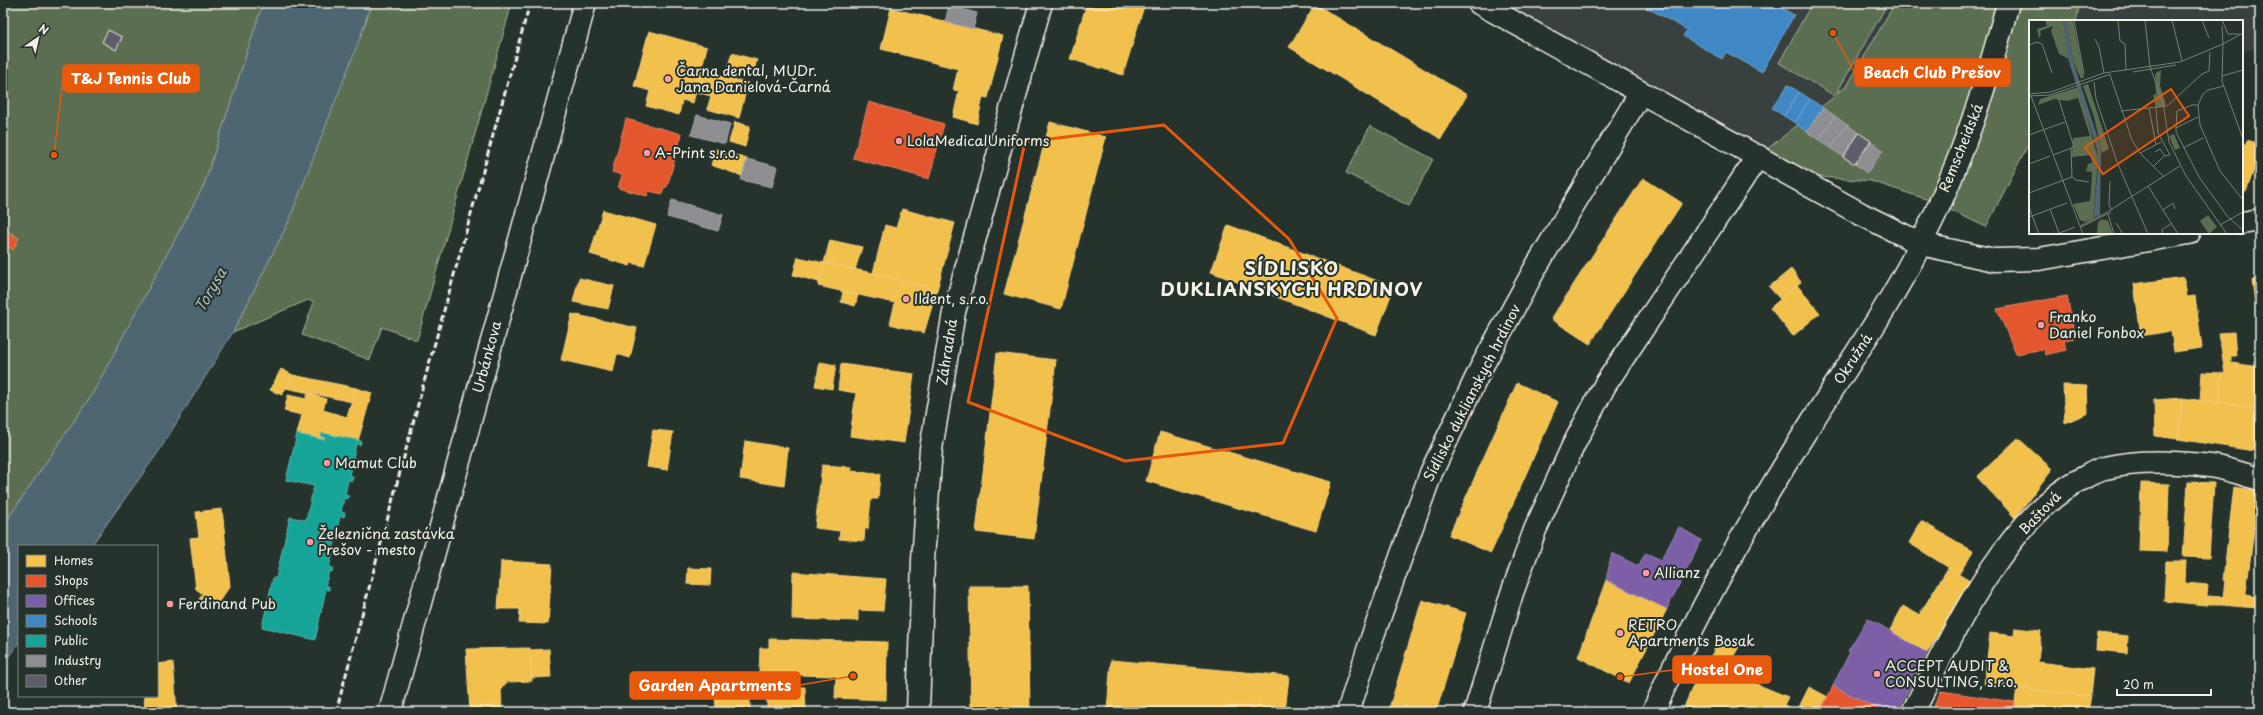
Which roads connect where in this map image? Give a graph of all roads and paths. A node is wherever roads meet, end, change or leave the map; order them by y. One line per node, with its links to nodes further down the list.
1 (585, 3): 12 (street, Urbánkova)
2 (1041, 3): 13 (street, Záhradná)
3 (1479, 3): 5 (street)
4 (2008, 3): 10 (street, Remscheidská)
5 (1640, 94): 6 (street); 14 (street, Sídlisko duklianskych hrdinov)
6 (1758, 156): 10 (street); 15 (street)
7 (2260, 220): 8 (street)
8 (2243, 224)
9 (2183, 234): 10 (street)
10 (1921, 244): 16 (street, Okružná)
11 (2260, 479): 17 (street, Baštová)
12 (390, 712)
13 (918, 712)
14 (1348, 712)
15 (1475, 712)
16 (1653, 712)
17 (1913, 712)

